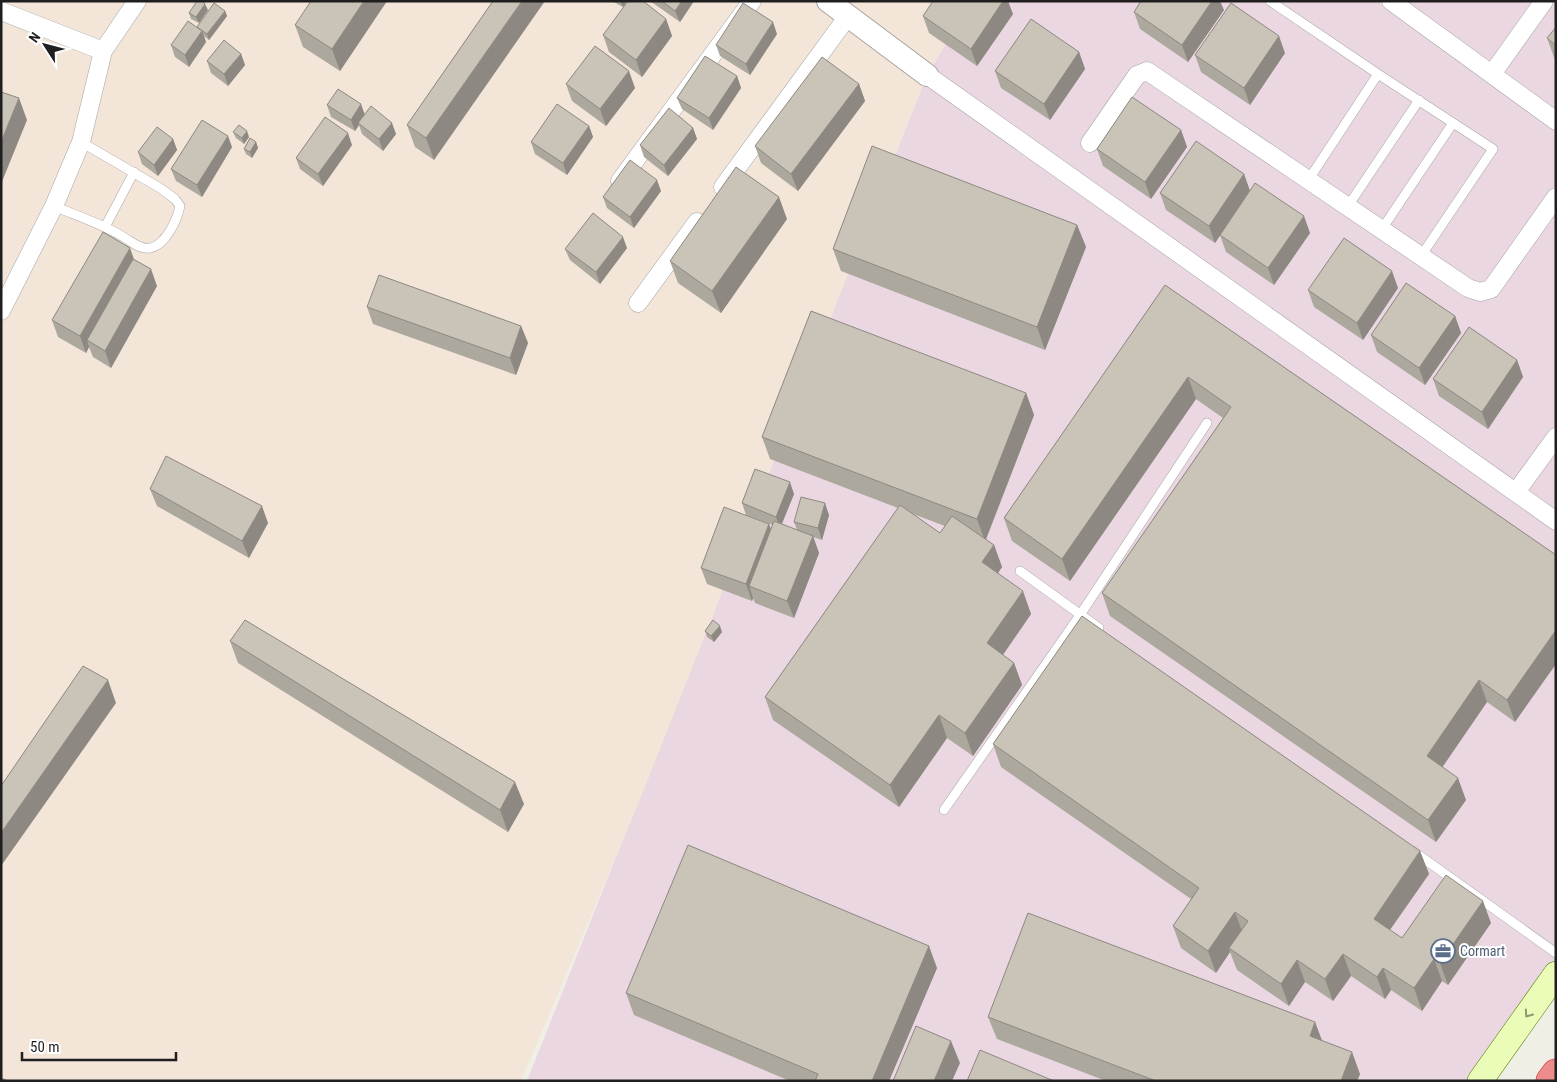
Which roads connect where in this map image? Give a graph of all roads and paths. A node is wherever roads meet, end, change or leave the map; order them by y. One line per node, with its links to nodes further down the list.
1 (137, 1): 9 (street)
2 (752, 1): 20 (street)
3 (828, 1): 8 (street)
4 (1270, 1): 10 (lane)
5 (1391, 1): 11 (street)
6 (1544, 1): 11 (street)
7 (1, 11): 9 (street)
8 (848, 16): 12 (street); 27 (street)
9 (103, 51): 16 (street)
10 (1378, 74): 13 (lane); 19 (lane)
11 (1492, 74): 14 (street)
12 (927, 75): 31 (street)
13 (1419, 100): 15 (lane); 23 (lane)
14 (1556, 121)
15 (1453, 123): 25 (lane); 26 (lane)
16 (81, 142): 18 (lane); 22 (street)
17 (1090, 143): 19 (street)
18 (134, 172): 24 (lane); 24 (lane)
19 (1309, 179): 23 (street)
20 (612, 191)
21 (1556, 197): 26 (street)
22 (54, 206): 24 (lane); 28 (street)
23 (1348, 206): 25 (street)
24 (105, 227)
25 (1382, 230): 26 (street)
26 (1421, 256)
27 (638, 303)
28 (1, 311)
29 (1207, 423): 34 (lane)
30 (1556, 437): 31 (street)
31 (1516, 492): 32 (street)
32 (1556, 521)
33 (1020, 571): 34 (lane)
34 (1080, 615): 35 (lane); 36 (lane)
35 (1105, 632)
36 (944, 810)
37 (1403, 844): 38 (lane)
38 (1556, 953)
39 (1556, 974): 41 (main road, one-way to 41)
40 (1556, 1072): 42 (highway)
41 (1480, 1081)
42 (1550, 1081)

